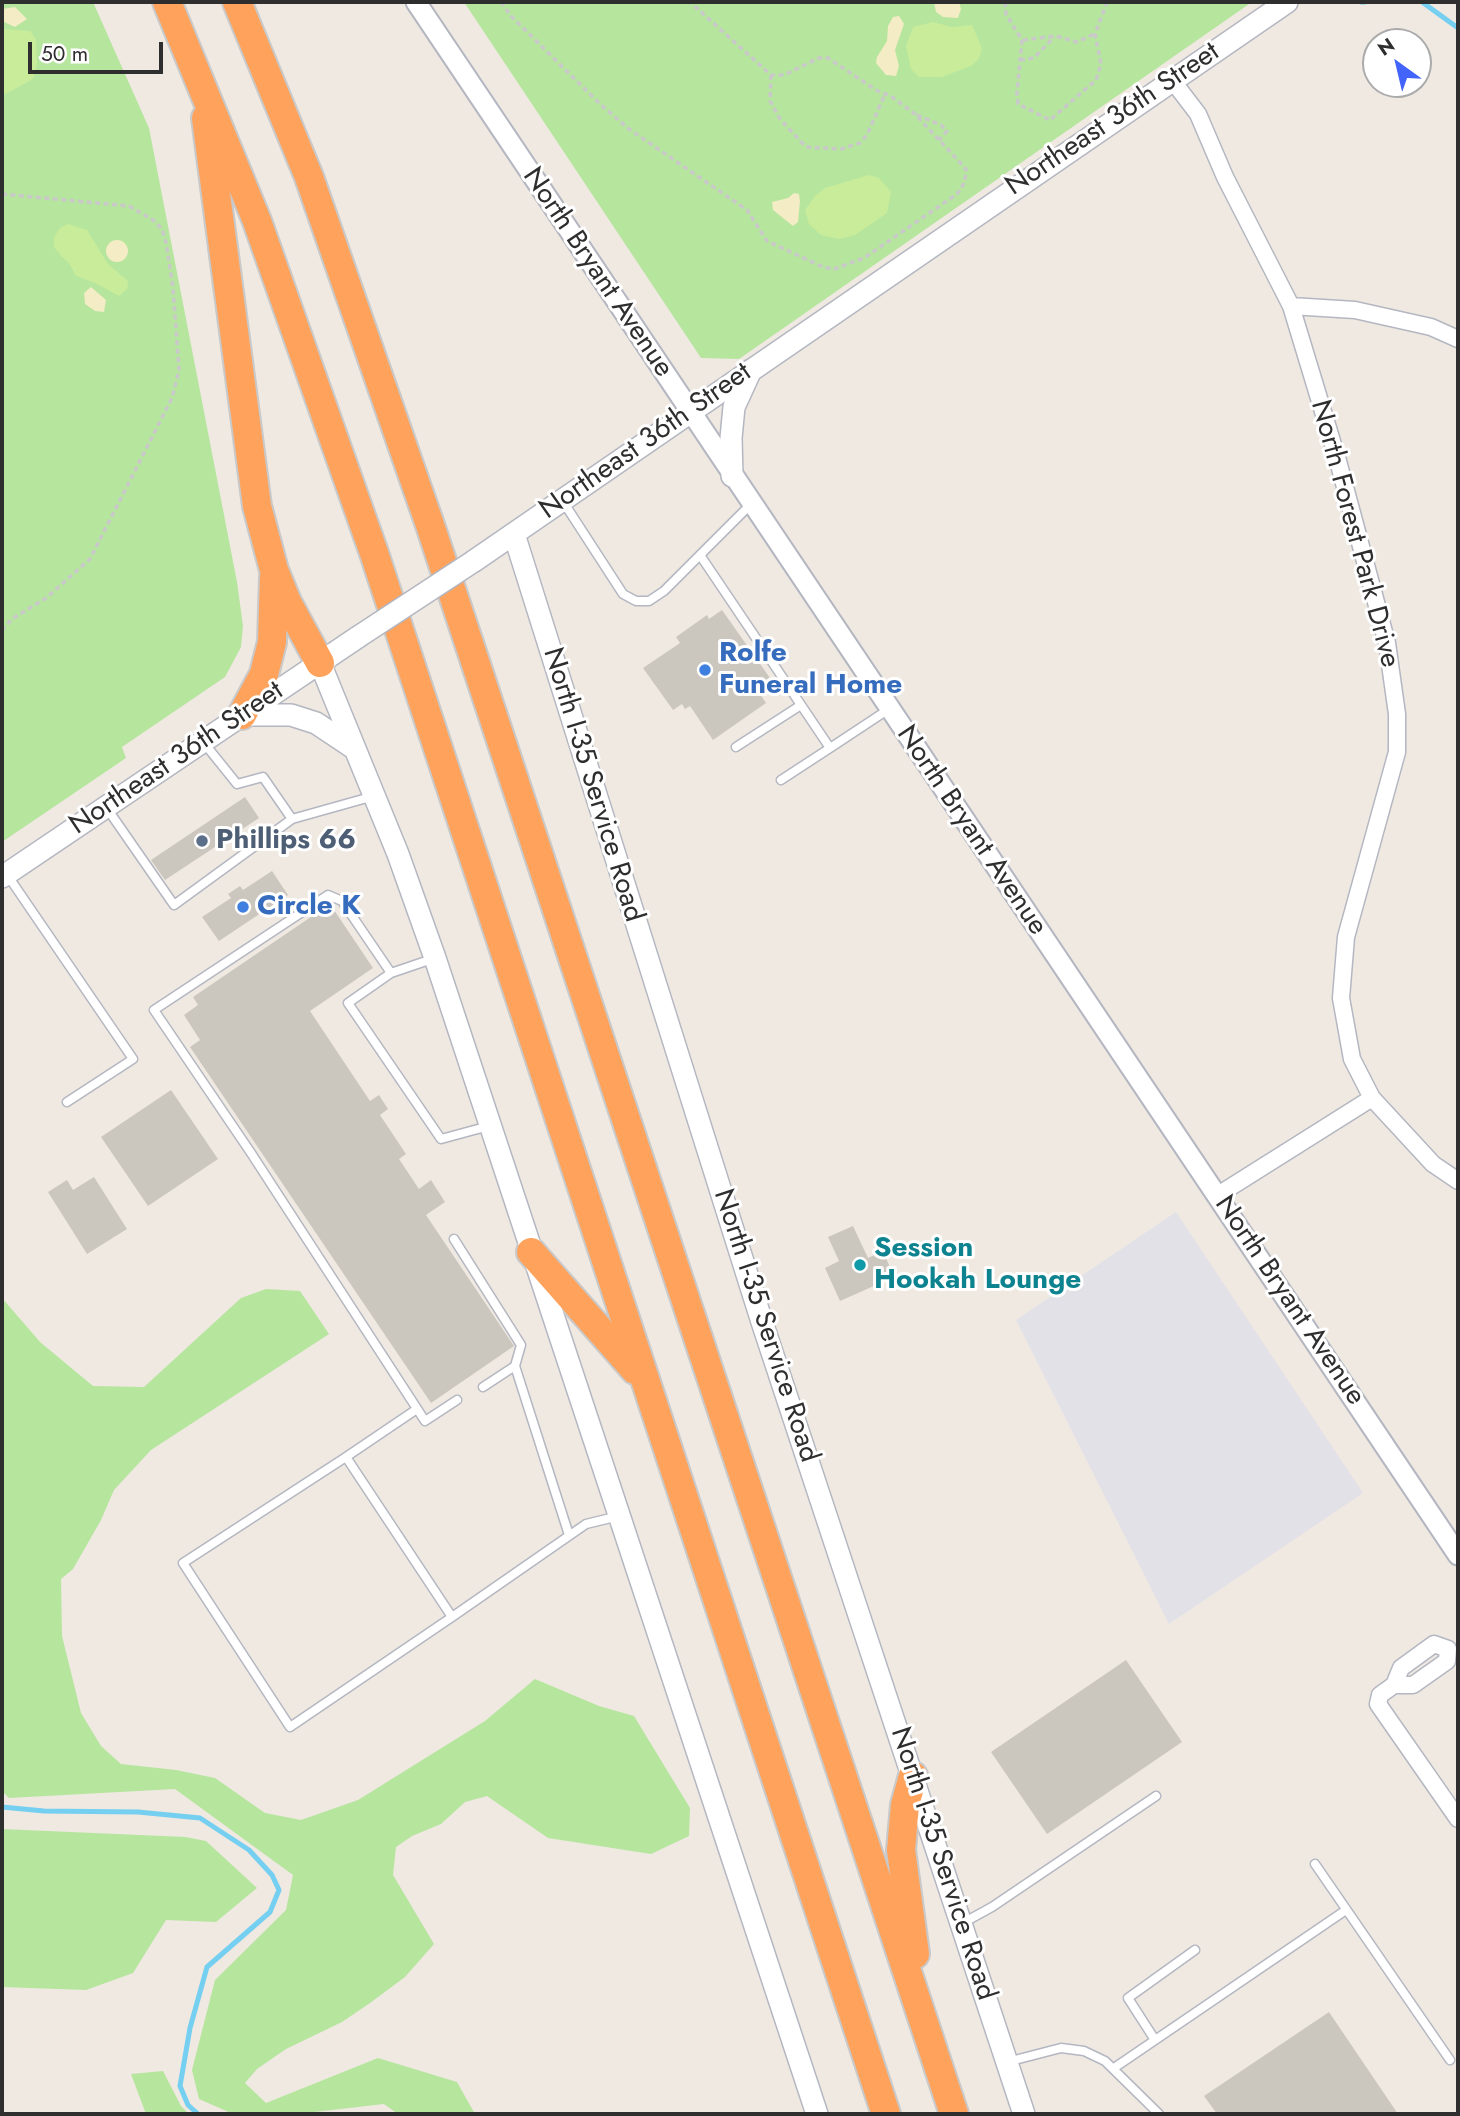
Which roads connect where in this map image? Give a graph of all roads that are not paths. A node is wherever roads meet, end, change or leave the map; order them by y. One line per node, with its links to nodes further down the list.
1 (167, 2): 5 (highway)
2 (237, 2): 57 (highway)
3 (416, 2): 10 (street, North Bryant Avenue)
4 (1287, 2): 6 (main road, Northeast 36th Street)
5 (202, 80): 16 (highway); 40 (highway)
6 (1172, 80): 7 (street, North Forest Park Drive); 9 (main road, Northeast 36th Street)
7 (1291, 306): 8 (street); 32 (street, North Forest Park Drive)
8 (1458, 339)
9 (751, 369): 10 (main road, Northeast 36th Street); 11 (main road)
10 (690, 412): 11 (street, North Bryant Avenue); 12 (main road, Northeast 36th Street)
11 (732, 476): 13 (street, North Bryant Avenue)
12 (563, 500): 14 (main road, Northeast 36th Street); 15 (lane)
13 (751, 504): 15 (lane); 19 (street, North Bryant Avenue)
14 (514, 534): 17 (main road, Northeast 36th Street, bridge); 50 (main road, North I-35 Service Road)
15 (700, 555): 18 (lane)
16 (274, 570): 17 (highway); 20 (highway)
17 (320, 663): 20 (main road, Northeast 36th Street); 24 (main road)
18 (801, 705): 22 (lane); 23 (lane)
19 (889, 709): 23 (lane); 36 (street, North Bryant Avenue)
20 (242, 715): 21 (main road, Northeast 36th Street); 24 (main road)
21 (203, 741): 27 (main road, Northeast 36th Street); 28 (lane)
22 (737, 747)
23 (830, 748): 25 (lane)
24 (355, 749): 26 (main road)
25 (781, 780)
26 (374, 796): 28 (lane); 30 (main road)
27 (106, 807): 28 (lane); 29 (main road, Northeast 36th Street)
28 (292, 819)
29 (4, 875): 33 (lane)
30 (435, 958): 31 (lane); 34 (main road)
31 (391, 973): 34 (lane); 43 (lane)
32 (1372, 1098): 35 (street, North Forest Park Drive); 36 (street)
33 (67, 1102)
34 (490, 1125): 38 (main road)
35 (1458, 1181)
36 (1218, 1195): 47 (street, North Bryant Avenue)
37 (454, 1238): 39 (lane)
38 (531, 1252): 40 (highway); 45 (main road)
39 (515, 1366): 41 (lane); 46 (lane)
40 (643, 1380): 63 (highway)
41 (483, 1387)
42 (457, 1400): 43 (lane)
43 (417, 1409): 44 (lane)
44 (346, 1457): 48 (lane); 48 (lane)
45 (619, 1516): 46 (lane); 62 (main road)
46 (569, 1535): 48 (lane)
47 (1458, 1555)
48 (452, 1617)
49 (1453, 1645): 52 (street)
50 (913, 1776): 55 (main road, North I-35 Service Road); 57 (highway)
51 (1156, 1796): 55 (lane)
52 (1458, 1819)
53 (1315, 1864): 54 (lane)
54 (1346, 1910): 58 (lane); 59 (lane)
55 (961, 1924): 60 (main road, North I-35 Service Road)
56 (1195, 1950): 58 (lane)
57 (924, 2023): 64 (highway)
58 (1154, 2040): 61 (lane)
59 (1450, 2060)
60 (1007, 2062): 61 (lane); 65 (main road, North I-35 Service Road)
61 (1114, 2068): 66 (lane)
62 (817, 2114)
63 (886, 2114)
64 (954, 2114)
65 (1024, 2114)
66 (1159, 2114)

